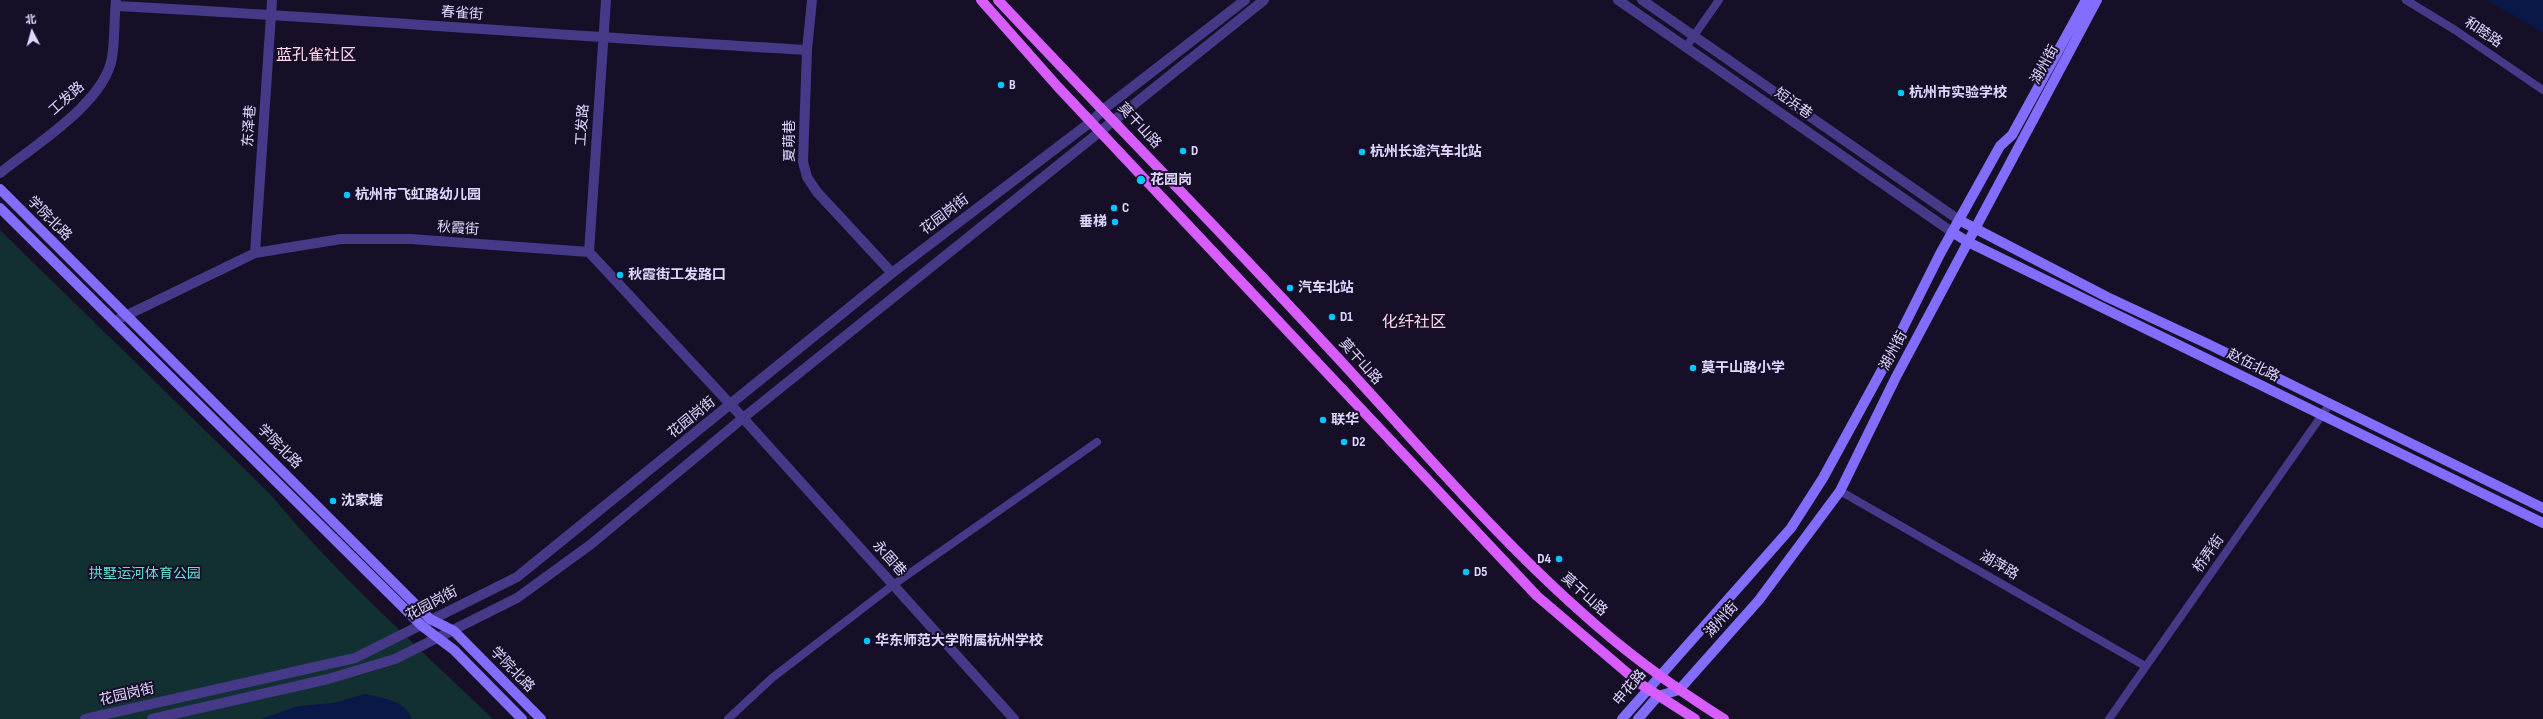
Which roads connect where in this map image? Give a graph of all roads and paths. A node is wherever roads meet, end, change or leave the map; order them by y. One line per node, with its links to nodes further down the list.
1 (272, 0): 15 (street, 东泽巷)
2 (606, 0): 17 (street, 工发路)
3 (812, 0): 19 (street, 夏萌巷)
4 (981, 0): 24 (main road)
5 (998, 0): 22 (main road, 莫干山路)
6 (1245, 0): 22 (street, 花园岗街)
7 (1264, 0): 23 (street, 花园岗街)
8 (1618, 0): 18 (street, 短浜巷)
9 (1642, 0): 16 (street, 短浜巷)
10 (1719, 0): 16 (street)
11 (2086, 0): 21 (main road, 湖州街)
12 (2097, 0): 21 (main road, 湖州街)
13 (2406, 0): 20 (street, 和睦路)
14 (116, 3): 15 (street, 春雀街); 26 (street, 工发路)
15 (271, 14): 17 (street, 春雀街); 34 (street, 东泽巷)
16 (1694, 35): 18 (street); 29 (street, 短浜巷)
17 (602, 38): 19 (street, 春雀街); 33 (street, 工发路)
18 (1686, 47): 31 (street, 短浜巷)
19 (807, 50): 35 (street, 夏萌巷)
20 (2543, 90)
21 (2031, 108): 29 (main road, 湖州街); 30 (main road, 湖州街)
22 (1104, 109): 23 (main road, 莫干山路); 24 (street, 花园岗街)
23 (1114, 120): 25 (street, 花园岗街); 52 (main road, 莫干山路)
24 (1092, 121): 25 (main road); 35 (street, 花园岗街)
25 (1101, 131): 41 (street, 花园岗街); 53 (main road)
26 (0, 173)
27 (0, 190): 36 (main road, 学院北路)
28 (0, 208): 37 (main road, 学院北路)
29 (1959, 220): 30 (main road, 赵伍北路); 31 (main road, 湖州街)
30 (1974, 229): 32 (main road, 湖州街); 38 (main road, 赵伍北路)
31 (1952, 232): 32 (main road, 赵伍北路); 52 (main road, 湖州街)
32 (1968, 242): 40 (main road, 赵伍北路); 43 (main road, 湖州街)
33 (589, 252): 34 (street, 秋霞街); 39 (street)
34 (255, 253): 36 (street, 秋霞街)
35 (892, 273): 39 (street, 花园岗街)
36 (127, 315): 37 (street, 秋霞街); 47 (main road, 学院北路)
37 (115, 320): 48 (main road, 学院北路)
38 (2329, 404): 40 (street, 桥弄街); 44 (main road, 赵伍北路)
39 (730, 405): 41 (street); 47 (street, 花园岗街)
40 (2323, 416): 45 (main road, 赵伍北路); 51 (street, 桥弄街)
41 (743, 418): 46 (street, 永固巷); 49 (street, 花园岗街)
42 (1096, 442): 46 (street)
43 (1840, 490): 51 (street, 湖萍路); 54 (main road, 湖州街)
44 (2543, 508)
45 (2543, 523)
46 (893, 585): 60 (street); 61 (street, 永固巷)
47 (430, 619): 48 (street, 花园岗街); 49 (main road, 学院北路)
48 (422, 626): 50 (main road, 学院北路); 56 (street, 花园岗街)
49 (454, 631): 50 (street, 花园岗街); 59 (main road, 学院北路)
50 (437, 639): 57 (street, 花园岗街); 58 (main road, 学院北路)
51 (2145, 666): 66 (street, 桥弄街)
52 (1659, 675): 53 (main road, 申花路); 54 (main road, 莫干山路)
53 (1646, 689): 55 (main road); 62 (main road, 申花路)
54 (1679, 690): 55 (main road, 申花路); 65 (main road, 莫干山路)
55 (1658, 696): 63 (main road, 申花路); 64 (main road)
56 (85, 719)
57 (152, 719)
58 (522, 719)
59 (541, 719)
60 (728, 719)
61 (1014, 719)
62 (1622, 719)
63 (1638, 719)
64 (1695, 719)
65 (1724, 719)
66 (2108, 719)

